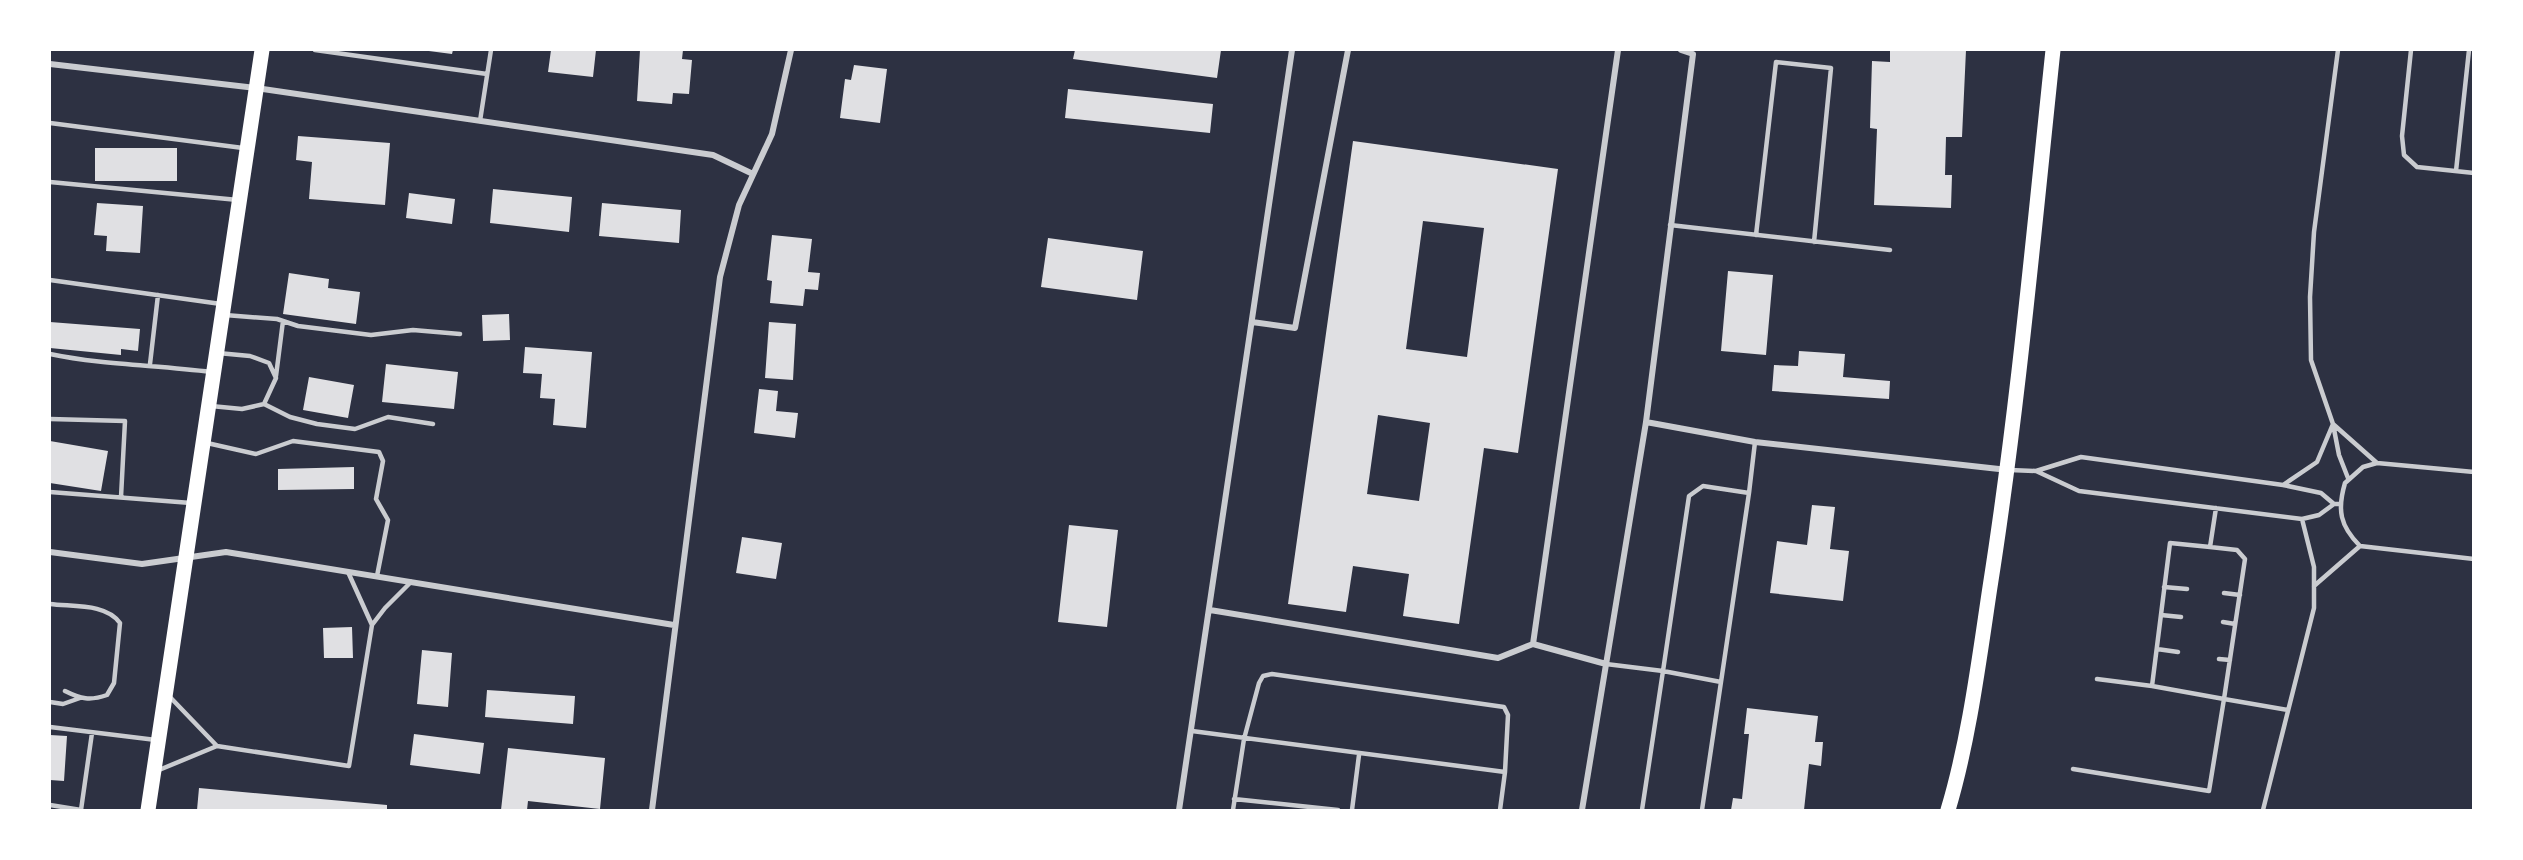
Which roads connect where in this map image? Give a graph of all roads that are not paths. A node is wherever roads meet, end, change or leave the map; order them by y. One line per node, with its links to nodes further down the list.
1 (262, 50): 15 (main road)
2 (315, 50): 14 (lane)
3 (491, 50): 14 (lane)
4 (791, 50): 21 (street)
5 (1292, 50): 32 (street)
6 (1348, 50): 32 (street)
7 (1618, 50): 82 (street)
8 (1682, 50): 24 (street)
9 (2053, 50): 48 (main road)
10 (2338, 50): 44 (lane)
11 (2411, 50): 19 (lane)
12 (2469, 50): 19 (lane)
13 (50, 64): 15 (street)
14 (487, 74): 16 (lane)
15 (256, 88): 16 (street); 18 (main road)
16 (480, 121): 21 (street)
17 (50, 123): 18 (lane)
18 (246, 148): 23 (main road)
19 (2456, 171): 20 (lane)
20 (2474, 173)
21 (753, 174): 81 (street)
22 (50, 182): 23 (lane)
23 (240, 200): 30 (main road)
24 (1670, 225): 25 (lane); 42 (street)
25 (1756, 235): 26 (lane); 26 (lane)
26 (1814, 242): 27 (lane)
27 (1890, 250)
28 (50, 279): 29 (lane)
29 (158, 295): 30 (lane); 36 (lane)
30 (223, 309): 31 (lane); 34 (main road)
31 (283, 321): 33 (lane); 38 (lane)
32 (1252, 322): 75 (street)
33 (460, 334)
34 (217, 353): 37 (main road); 38 (lane)
35 (50, 354): 36 (lane)
36 (150, 364): 37 (lane)
37 (214, 373): 40 (main road)
38 (276, 378): 39 (lane)
39 (264, 404): 40 (lane); 43 (lane)
40 (209, 406): 45 (main road)
41 (50, 419): 55 (lane)
42 (1646, 422): 46 (street); 87 (street)
43 (432, 424)
44 (2333, 424): 47 (lane); 51 (lane); 52 (lane)
45 (203, 442): 56 (main road); 67 (lane)
46 (1755, 442): 48 (street); 54 (lane)
47 (2377, 463): 50 (lane); 51 (lane)
48 (2008, 470): 49 (lane); 121 (main road)
49 (2036, 471): 52 (lane); 59 (lane)
50 (2474, 472)
51 (2348, 478): 58 (lane)
52 (2283, 485): 57 (lane)
53 (50, 492): 55 (lane)
54 (1749, 493): 88 (lane); 90 (lane)
55 (121, 497): 56 (lane)
56 (194, 503): 64 (main road)
57 (2334, 504): 58 (lane); 60 (lane)
58 (2341, 504): 61 (lane)
59 (2217, 508): 60 (lane); 62 (lane)
60 (2301, 519): 69 (lane)
61 (2360, 546): 65 (lane); 69 (lane)
62 (2210, 547): 70 (lane); 73 (lane)
63 (50, 552): 64 (street)
64 (186, 556): 66 (street); 93 (main road)
65 (2474, 559)
66 (348, 572): 67 (street); 80 (lane)
67 (377, 576): 68 (street)
68 (411, 582): 80 (lane); 81 (street)
69 (2314, 586): 97 (lane)
70 (2164, 587): 71 (lane); 76 (lane)
71 (2187, 589)
72 (2224, 593): 73 (lane)
73 (2240, 595): 79 (lane)
74 (50, 604): 94 (lane)
75 (1209, 610): 82 (street); 99 (street)
76 (2161, 615): 77 (lane); 83 (lane)
77 (2181, 617)
78 (2223, 622): 79 (lane)
79 (2235, 624): 86 (lane)
80 (372, 625): 103 (lane)
81 (674, 625): 112 (street)
82 (1533, 644): 87 (street)
83 (2157, 648): 84 (lane); 91 (lane)
84 (2178, 652)
85 (2219, 659): 86 (lane)
86 (2230, 660): 95 (lane)
87 (1606, 664): 88 (lane); 118 (street)
88 (1663, 671): 90 (lane); 119 (lane)
89 (2097, 679): 91 (lane)
90 (1721, 682): 120 (lane)
91 (2152, 686): 95 (lane)
92 (65, 691): 94 (lane)
93 (165, 692): 102 (main road); 103 (lane)
94 (80, 698): 96 (lane)
95 (2224, 699): 97 (lane); 105 (lane)
96 (50, 702)
97 (2288, 710): 122 (lane)
98 (50, 727): 100 (lane)
99 (1192, 731): 101 (lane); 113 (street)
100 (92, 732): 102 (lane); 110 (lane)
101 (1244, 739): 104 (lane); 107 (lane); 108 (lane)
102 (158, 741): 106 (main road)
103 (217, 746): 106 (lane)
104 (1359, 754): 107 (lane); 116 (lane)
105 (2073, 769)
106 (153, 772): 111 (main road)
107 (1505, 772): 117 (lane)
108 (1234, 799): 114 (lane); 115 (lane)
109 (50, 806): 110 (lane)
110 (81, 810)
111 (148, 810)
112 (652, 810)
113 (1179, 810)
114 (1233, 810)
115 (1338, 810)
116 (1352, 810)
117 (1500, 810)
118 (1582, 810)
119 (1642, 810)
120 (1702, 810)
121 (1948, 810)
122 (2263, 810)

